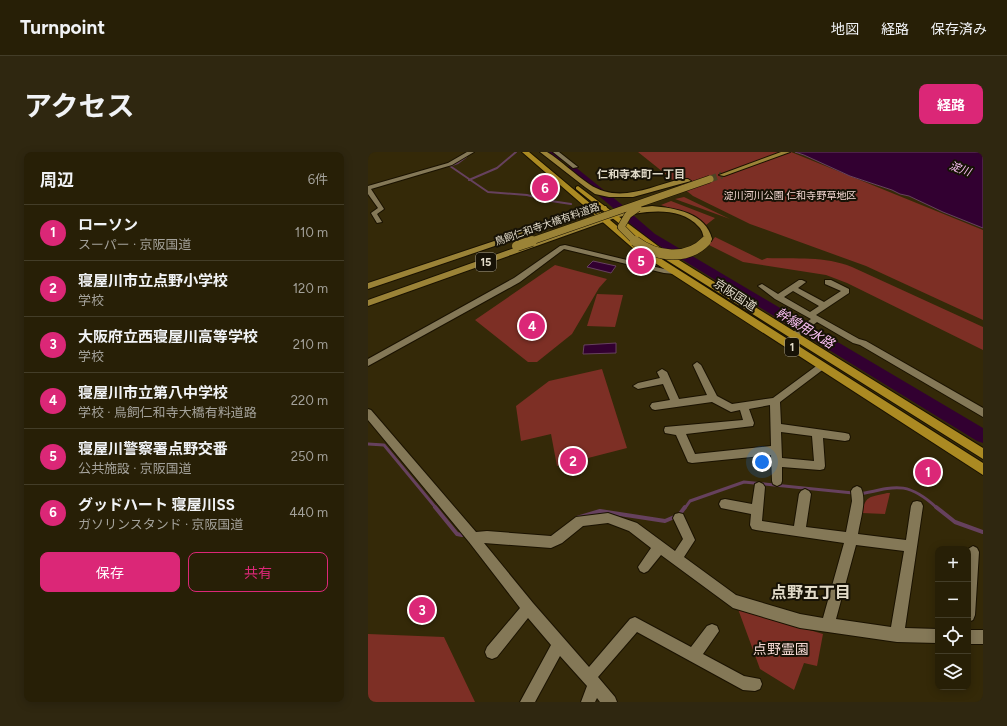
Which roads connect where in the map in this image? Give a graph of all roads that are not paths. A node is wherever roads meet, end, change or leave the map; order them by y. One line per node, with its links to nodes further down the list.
1 (471, 152): 13 (street)
2 (525, 152): 15 (highway, 京阪国道 / 1)
3 (538, 152): 14 (highway, 京阪国道 / 1)
4 (543, 152): 9 (main road)
5 (556, 152): 8 (street)
6 (773, 152): 7 (main road)
7 (787, 152)
8 (568, 162): 9 (street); 10 (street)
9 (560, 164): 12 (main road)
10 (574, 167)
11 (707, 177): 12 (main road, 鳥飼仁和寺大橋有料道路 / 15, bridge)
12 (691, 183): 16 (main road, 15, bridge); 18 (main road, 鳥飼仁和寺大橋有料道路 / 15, bridge)
13 (368, 189): 17 (street)
14 (603, 208): 15 (main road, 15); 16 (highway, 京阪国道 / 1)
15 (593, 211): 16 (highway, 京阪国道 / 1); 22 (main road, 15)
16 (609, 218): 19 (highway, 京阪国道 / 1); 28 (main road, 15); 31 (highway, 京阪国道 / 1)
17 (379, 222)
18 (515, 244): 25 (main road, 鳥飼仁和寺大橋有料道路 / 15); 26 (main road, 鳥飼仁和寺大橋有料道路 / 15)
19 (675, 272): 32 (street); 34 (highway, 京阪国道 / 1)
20 (802, 282): 24 (street)
21 (828, 282): 29 (street)
22 (368, 286)
23 (762, 286): 27 (street)
24 (793, 288): 27 (street); 29 (street)
25 (368, 290)
26 (368, 297)
27 (778, 297): 30 (street)
28 (368, 303)
29 (825, 306): 30 (street)
30 (814, 317): 31 (street); 42 (street)
31 (796, 333): 47 (highway, 京阪国道 / 1)
32 (368, 363)
33 (697, 365): 36 (street)
34 (822, 366): 37 (street); 49 (highway, 京阪国道 / 1)
35 (638, 386): 38 (street)
36 (713, 398): 38 (street); 40 (street)
37 (775, 401): 40 (street); 43 (street)
38 (676, 404): 39 (street)
39 (655, 406)
40 (743, 406): 46 (street)
41 (368, 414): 59 (street)
42 (983, 414)
43 (776, 427): 44 (street); 46 (street)
44 (817, 433): 45 (street); 48 (street)
45 (845, 436)
46 (776, 450): 48 (street)
47 (983, 454)
48 (777, 462): 50 (street)
49 (983, 470)
50 (777, 481)
51 (759, 487): 56 (street)
52 (857, 491): 60 (street)
53 (805, 494): 58 (street)
54 (725, 504): 56 (street)
55 (917, 506): 62 (street)
56 (757, 510): 58 (street)
57 (679, 518): 64 (street)
58 (800, 532): 60 (street)
59 (473, 538): 61 (street); 67 (street)
60 (851, 539): 62 (street); 68 (street)
61 (660, 546): 64 (street); 65 (street)
62 (911, 546): 70 (street)
63 (973, 552): 66 (street)
64 (676, 559): 68 (street)
65 (644, 567)
66 (971, 582)
67 (528, 608): 74 (street); 75 (street)
68 (828, 625): 70 (street)
69 (712, 631): 76 (street)
70 (897, 635): 71 (street)
71 (935, 636)
72 (971, 637): 73 (street)
73 (983, 637)
74 (560, 643): 77 (street); 79 (street)
75 (492, 652)
76 (693, 656): 77 (street); 78 (street)
77 (592, 680): 80 (street); 81 (street)
78 (755, 684)
79 (527, 702)
80 (588, 702)
81 (610, 702)

